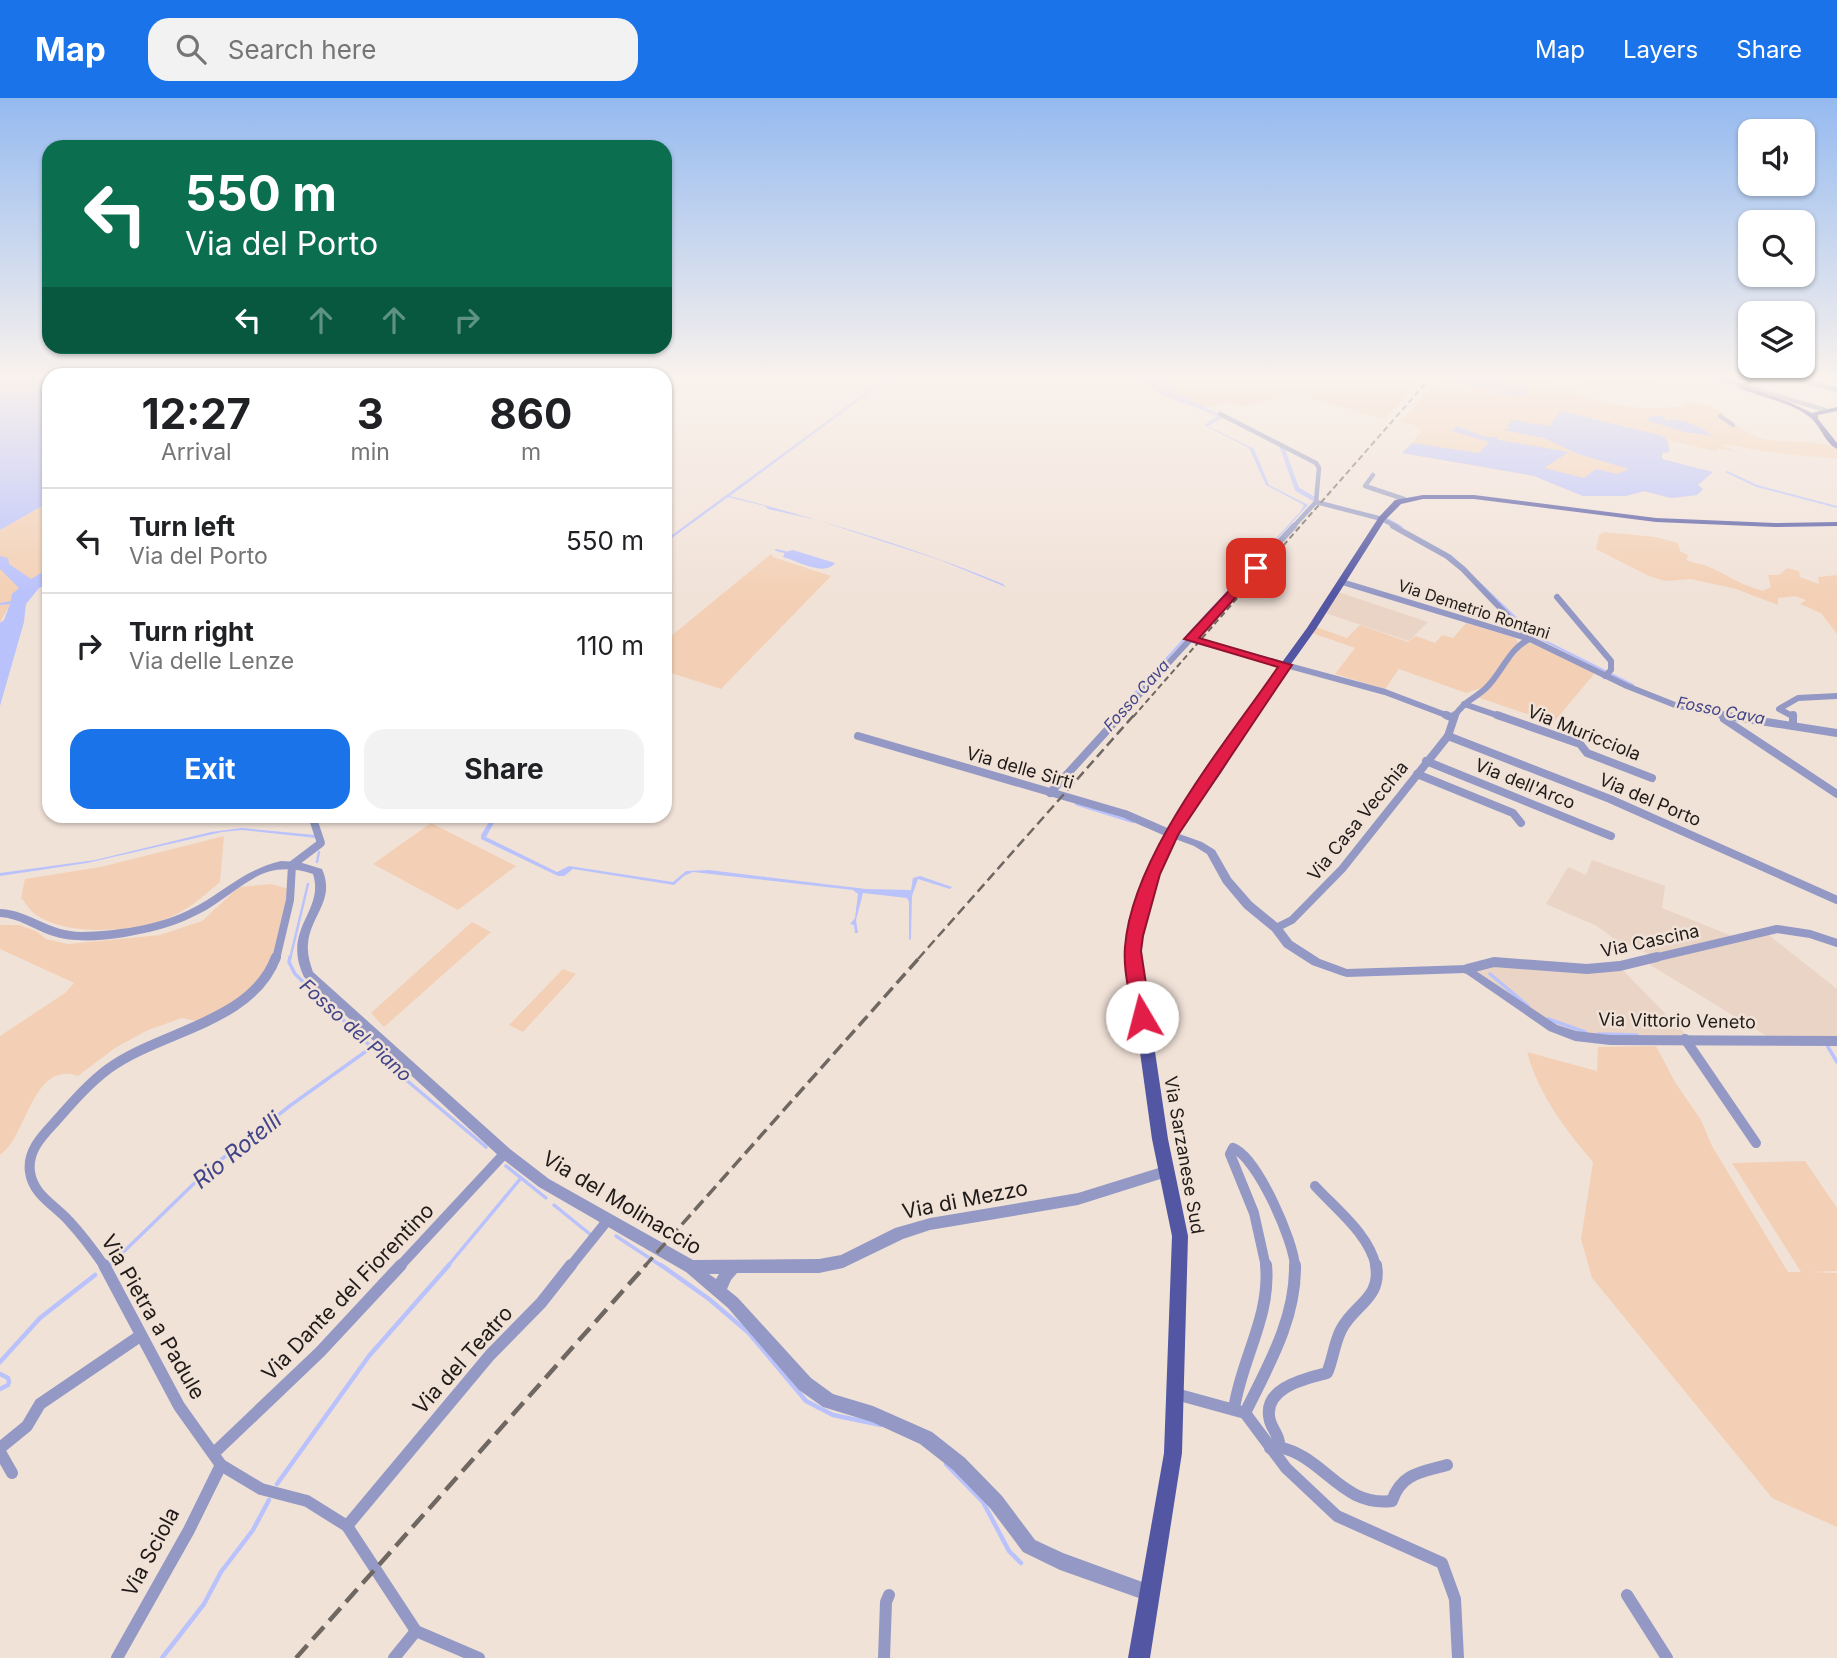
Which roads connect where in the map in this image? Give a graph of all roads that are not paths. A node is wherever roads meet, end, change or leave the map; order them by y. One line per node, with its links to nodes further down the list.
1 (1290, 450): 4 (street)
2 (1373, 475): 3 (street)
3 (1404, 499): 5 (main road, Via Sarzanese Sud); 6 (main road)
4 (1316, 502): 5 (street); 9 (street)
5 (1382, 518): 7 (main road, Via Sarzanese Sud); 10 (street)
6 (1837, 524)
7 (1342, 582): 10 (street, Via Demetrio Rontani); 11 (main road, Via Sarzanese Sud)
8 (1557, 597): 12 (street)
9 (1191, 639): 11 (street); 24 (street)
10 (1530, 639): 12 (street, Via Demetrio Rontani); 14 (street, Via Casa Vecchia)
11 (1285, 665): 16 (street); 29 (main road, Via Sarzanese Sud)
12 (1607, 674): 15 (street, Via Demetrio Rontani)
13 (1837, 696): 17 (street)
14 (1464, 704): 16 (street, Via Casa Vecchia); 23 (street, Via Muricciola)
15 (1712, 715): 17 (street, Via Demetrio Rontani); 26 (street)
16 (1453, 719): 20 (street, Via Casa Vecchia)
17 (1793, 724): 18 (street, Via Demetrio Rontani)
18 (1837, 733)
19 (858, 736): 24 (street, Via delle Sirti)
20 (1448, 736): 21 (street, Via Casa Vecchia); 32 (street, Via del Porto)
21 (1428, 760): 22 (street, Via Casa Vecchia); 25 (street, Via Casa Vecchia); 30 (street, Via dell'Arco)
22 (1417, 774): 28 (street); 34 (street, Via Casa Vecchia)
23 (1652, 778)
24 (1047, 792): 29 (street, Via delle Sirti)
25 (1510, 792)
26 (1837, 794)
27 (315, 823): 31 (street)
28 (1521, 823)
29 (1171, 834): 34 (street); 41 (main road, Via Sarzanese Sud)
30 (1611, 836)
31 (292, 865): 33 (street); 40 (street, Via del Molinaccio); 47 (street, Via Pietra a Padule)
32 (1837, 900)
33 (0, 913)
34 (1276, 928): 36 (street)
35 (1837, 943): 36 (street, Via Cascina)
36 (1467, 969): 37 (street, Via Vittorio Veneto)
37 (1685, 1039): 38 (street, Via Vittorio Veneto); 39 (street)
38 (1837, 1041)
39 (1756, 1143)
40 (505, 1153): 43 (street, Via del Molinaccio); 52 (street, Via Dante del Fiorentino)
41 (1165, 1172): 44 (street, Via di Mezzo); 48 (main road, Via Sarzanese Sud)
42 (1314, 1186): 50 (street)
43 (607, 1221): 45 (street, Via del Molinaccio); 55 (street, Via del Teatro)
44 (734, 1266): 45 (street, Via di Mezzo); 46 (street)
45 (691, 1267): 46 (street, Via del Molinaccio)
46 (719, 1291): 56 (street, Via del Molinaccio)
47 (140, 1336): 51 (street); 52 (street, Via Pietra a Padule)
48 (1176, 1395): 49 (street); 56 (main road, Via Sarzanese Sud)
49 (1240, 1411): 49 (street); 50 (street)
50 (1275, 1448): 53 (street); 65 (street)
51 (0, 1450): 54 (street)
52 (218, 1459): 55 (street, Via Pietra a Padule); 60 (street, Via Sciola)
53 (1447, 1465)
54 (12, 1473)
55 (347, 1525): 59 (street, Via Pietra a Padule)
56 (1150, 1592): 64 (main road, Via Sarzanese Sud)
57 (889, 1595): 63 (street)
58 (1627, 1595): 66 (street)
59 (416, 1631): 61 (street); 62 (street)
60 (117, 1658)
61 (394, 1658)
62 (479, 1658)
63 (884, 1658)
64 (1139, 1658)
65 (1458, 1658)
66 (1667, 1658)

